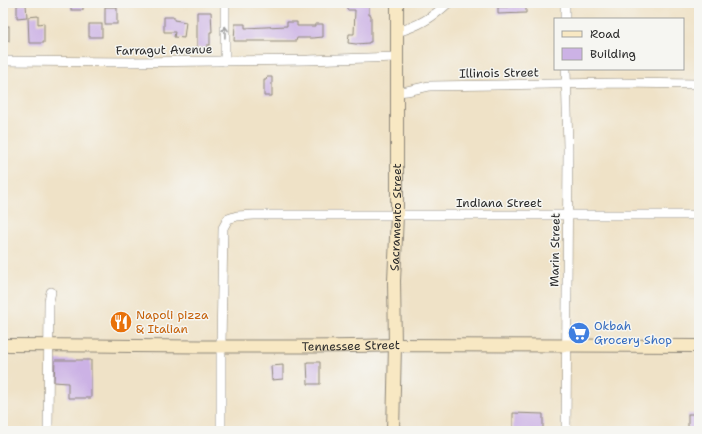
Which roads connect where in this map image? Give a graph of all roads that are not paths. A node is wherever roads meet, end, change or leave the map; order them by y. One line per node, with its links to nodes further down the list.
1 (225, 3): 9 (street, one-way to 1)
2 (397, 3): 6 (main road, Sacramento Street)
3 (448, 3): 6 (street)
4 (565, 3): 5 (street)
5 (565, 18)
6 (397, 32): 7 (main road, Sacramento Street)
7 (391, 58): 9 (street, Farragut Avenue); 13 (main road, Sacramento Street)
8 (3, 61): 9 (street, Farragut Avenue)
9 (225, 61)
10 (566, 70): 11 (street, Marin Street)
11 (567, 84): 12 (street, Illinois Street); 13 (street, Illinois Street); 15 (street, Marin Street)
12 (699, 84)
13 (397, 88): 14 (main road, Sacramento Street)
14 (397, 215): 15 (street, Indiana Street); 20 (main road, Sacramento Street); 21 (street, Indiana Street)
15 (568, 215): 16 (street, Indiana Street); 22 (street, Marin Street)
16 (699, 215)
17 (51, 292): 19 (street)
18 (3, 345): 19 (main road, Tennessee Street)
19 (48, 345): 21 (main road, Tennessee Street); 24 (street)
20 (395, 345): 21 (main road, Tennessee Street); 22 (main road, Tennessee Street); 26 (main road, Sacramento Street)
21 (221, 346): 25 (street)
22 (566, 346): 23 (main road, Tennessee Street); 27 (street, Marin Street)
23 (699, 346)
24 (48, 431)
25 (221, 431)
26 (393, 431)
27 (566, 431)

